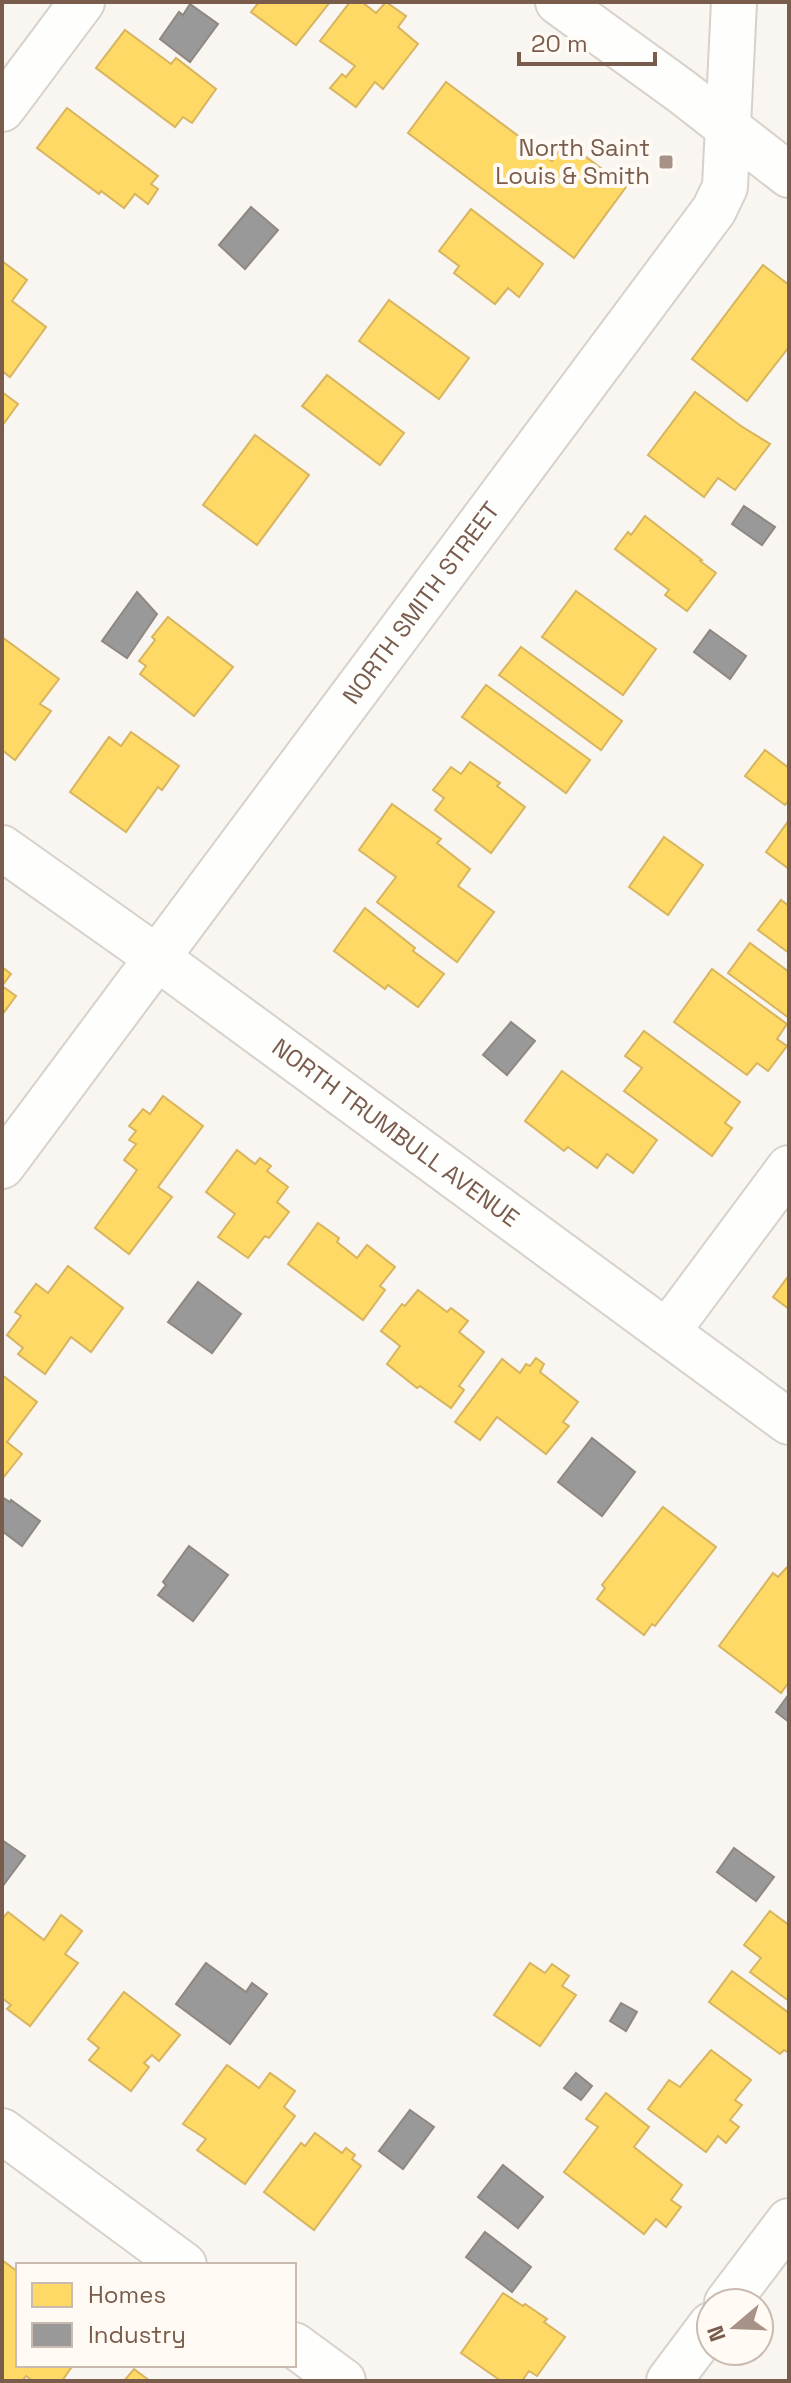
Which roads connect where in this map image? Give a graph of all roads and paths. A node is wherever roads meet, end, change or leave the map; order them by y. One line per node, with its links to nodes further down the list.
1 (82, 2): 4 (street)
2 (558, 2): 5 (street)
3 (734, 2): 5 (street, NORTH SMITH STREET)
4 (2, 109)
5 (728, 127): 6 (street); 8 (street, NORTH SMITH STREET)
6 (789, 175)
7 (2, 848): 8 (street, NORTH TRUMBULL AVENUE)
8 (156, 957): 9 (street, NORTH SMITH STREET); 11 (street, NORTH TRUMBULL AVENUE)
9 (2, 1166)
10 (789, 1168): 11 (street)
11 (667, 1332): 12 (street, NORTH TRUMBULL AVENUE)
12 (789, 1422)
13 (2, 2131): 15 (street)
14 (789, 2221): 16 (street)
15 (181, 2263)
16 (739, 2287)
17 (296, 2346): 19 (street)
18 (695, 2346): 20 (street)
19 (343, 2381)
20 (669, 2381)

